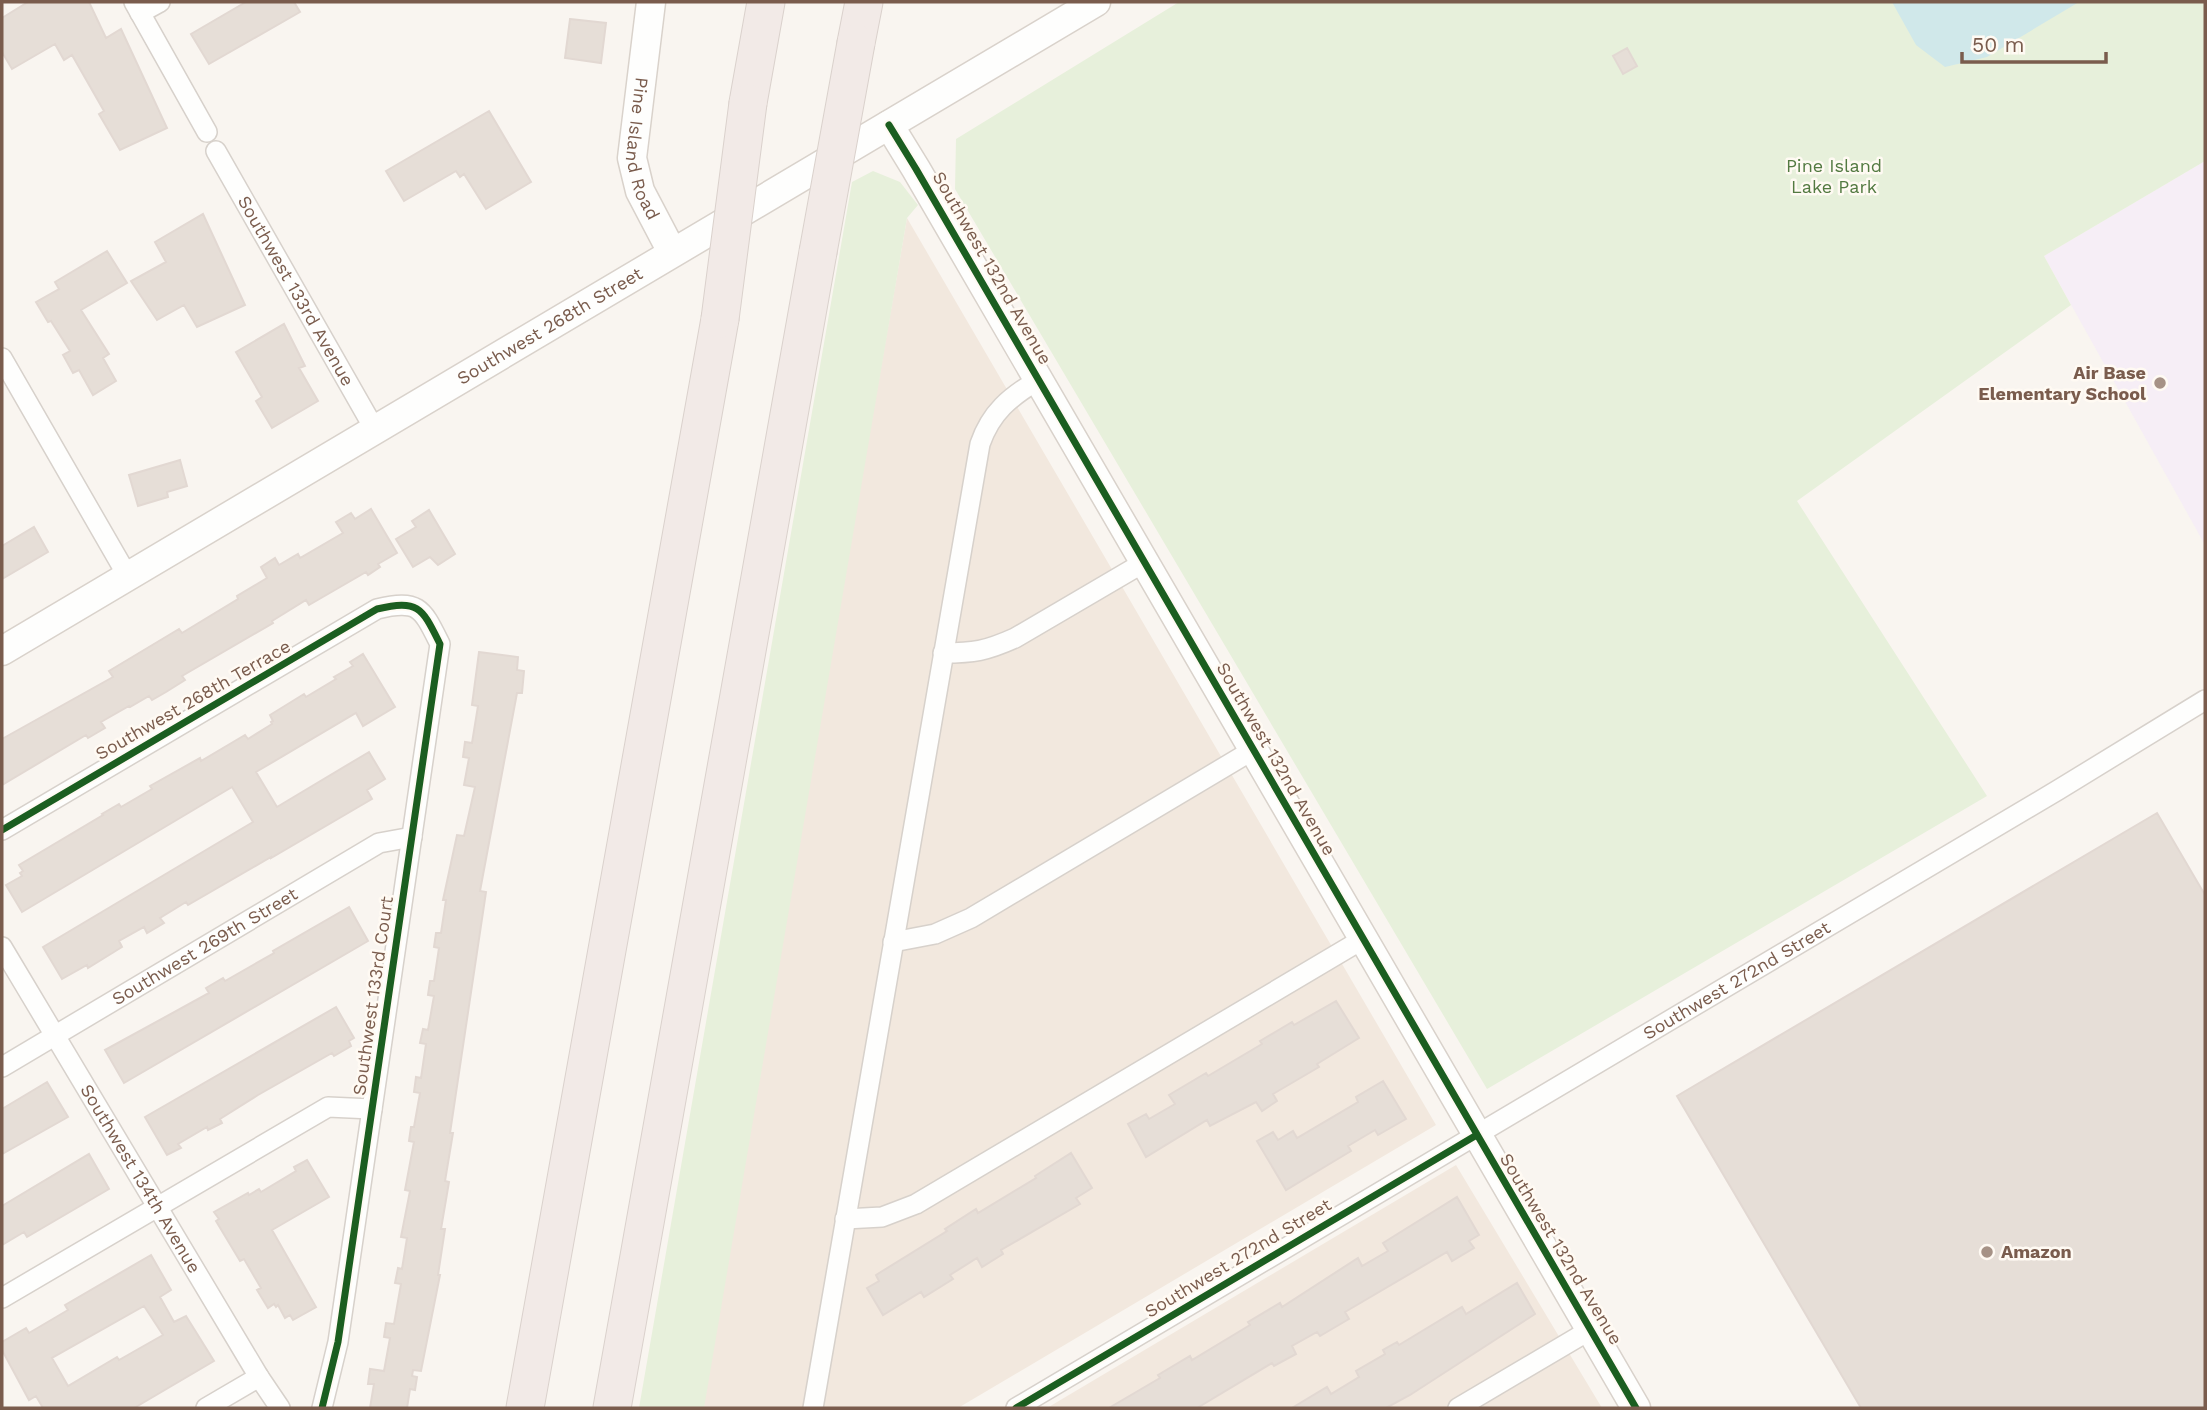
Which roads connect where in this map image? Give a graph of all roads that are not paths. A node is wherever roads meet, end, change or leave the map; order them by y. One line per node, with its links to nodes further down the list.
1 (160, 2): 6 (street)
2 (651, 2): 10 (street, Pine Island Road)
3 (766, 2): 39 (highway, bridge)
4 (864, 2): 40 (highway, bridge)
5 (1096, 2): 7 (street, Southwest 268th Street)
6 (137, 8): 8 (street)
7 (889, 125): 10 (street, Southwest 268th Street); 12 (street, Southwest 132nd Avenue)
8 (207, 132)
9 (216, 151): 13 (street, Southwest 133rd Avenue)
10 (673, 252): 13 (street, Southwest 268th Street)
11 (2, 358): 15 (street)
12 (1038, 380): 14 (street, Southwest 132nd Avenue); 18 (street)
13 (375, 430): 15 (street, Southwest 268th Street)
14 (1143, 563): 18 (street); 20 (street, Southwest 132nd Avenue)
15 (127, 575): 17 (street, Southwest 268th Street)
16 (403, 603): 21 (street, Southwest 268th Terrace); 22 (street, Southwest 133rd Court)
17 (2, 651)
18 (943, 653): 24 (street)
19 (2205, 700): 29 (street, Southwest 272nd Street)
20 (1253, 750): 23 (street, Southwest 132nd Avenue); 24 (street)
21 (2, 830)
22 (412, 837): 26 (street, Southwest 269th Street); 28 (street, Southwest 133rd Court)
23 (1363, 939): 29 (street, Southwest 132nd Avenue); 31 (street)
24 (893, 942): 31 (street)
25 (2, 947): 26 (street, Southwest 134th Avenue)
26 (55, 1035): 27 (street, Southwest 269th Street); 30 (street, Southwest 134th Avenue)
27 (2, 1066)
28 (372, 1109): 30 (street); 38 (street, Southwest 133rd Court)
29 (1475, 1136): 33 (street, Southwest 132nd Avenue); 42 (street, Southwest 272nd Street)
30 (156, 1206): 32 (street); 34 (street, Southwest 134th Avenue)
31 (845, 1219): 41 (street)
32 (2, 1298)
33 (1590, 1330): 35 (street); 43 (street, Southwest 132nd Avenue)
34 (258, 1377): 36 (street); 37 (street, Southwest 134th Avenue)
35 (1464, 1407)
36 (206, 1408)
37 (280, 1408)
38 (322, 1408)
39 (525, 1408)
40 (612, 1408)
41 (813, 1408)
42 (1016, 1408)
43 (1636, 1408)

